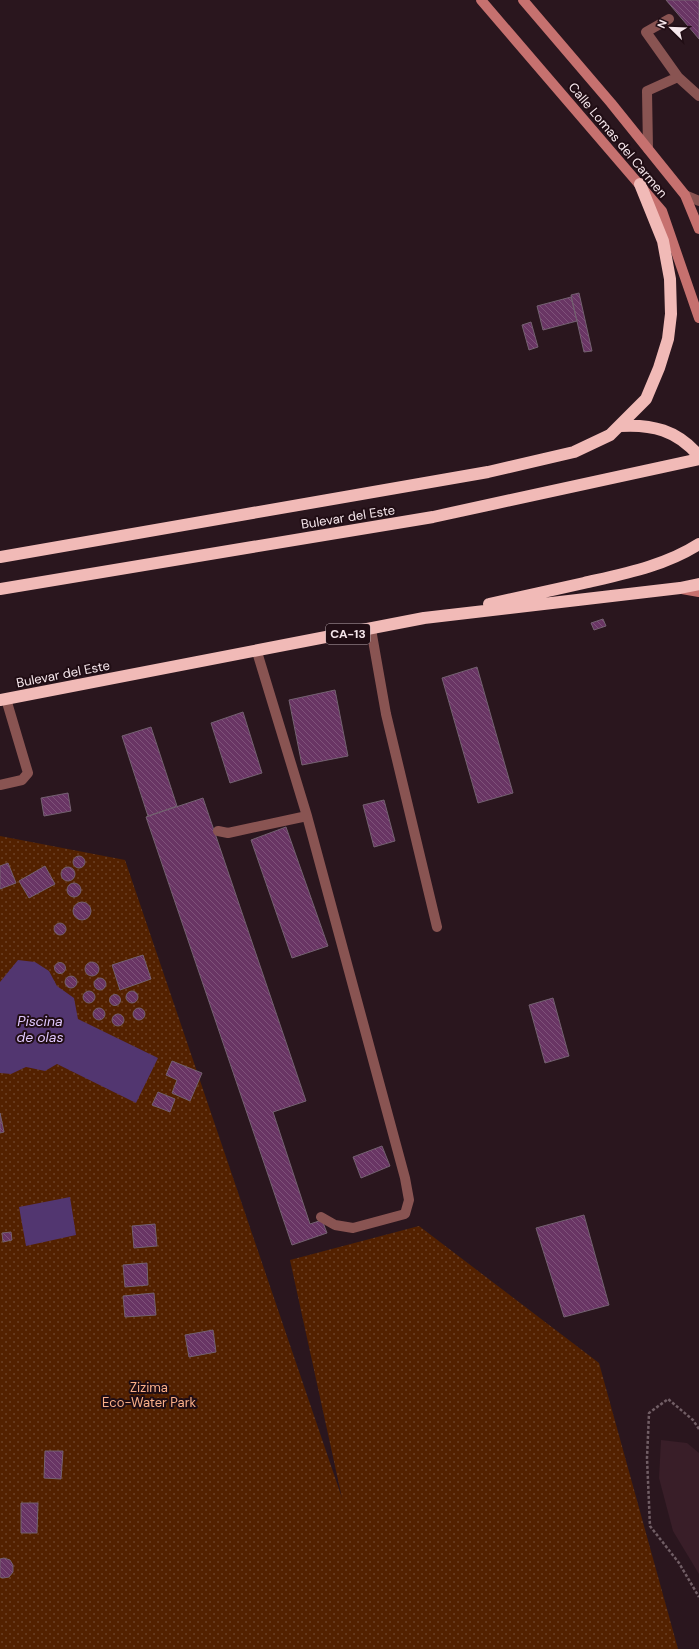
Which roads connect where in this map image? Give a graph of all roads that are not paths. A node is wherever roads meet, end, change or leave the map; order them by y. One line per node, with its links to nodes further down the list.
1 (482, 0): 7 (street, Calle Lomas del Carmen)
2 (523, 0): 6 (street, Calle Lomas del Carmen)
3 (669, 19): 4 (lane)
4 (678, 77): 5 (lane); 6 (lane)
5 (699, 96)
6 (648, 149): 8 (street, Calle Lomas del Carmen)
7 (640, 184): 11 (street, Calle Lomas del Carmen); 12 (highway)
8 (685, 195): 9 (lane); 10 (street, Calle Lomas del Carmen)
9 (699, 201)
10 (699, 229)
11 (699, 318)
12 (620, 426): 13 (highway); 16 (highway)
13 (699, 456)
14 (699, 459): 19 (highway, Bulevar del Este)
15 (699, 544): 21 (highway)
16 (0, 557)
17 (699, 584): 18 (highway, Bulevar del Este / CA-13)
18 (680, 588): 20 (street); 21 (highway, Bulevar del Este / CA-13)
19 (0, 589)
20 (699, 592)
21 (424, 618): 22 (highway, Bulevar del Este / CA-13)
22 (371, 629): 23 (highway, Bulevar del Este / CA-13); 28 (lane)
23 (257, 652): 24 (highway, Bulevar del Este / CA-13); 26 (lane)
24 (3, 699): 25 (lane)
25 (0, 785)
26 (307, 816): 27 (lane); 29 (lane)
27 (218, 831)
28 (437, 927)
29 (321, 1217)

